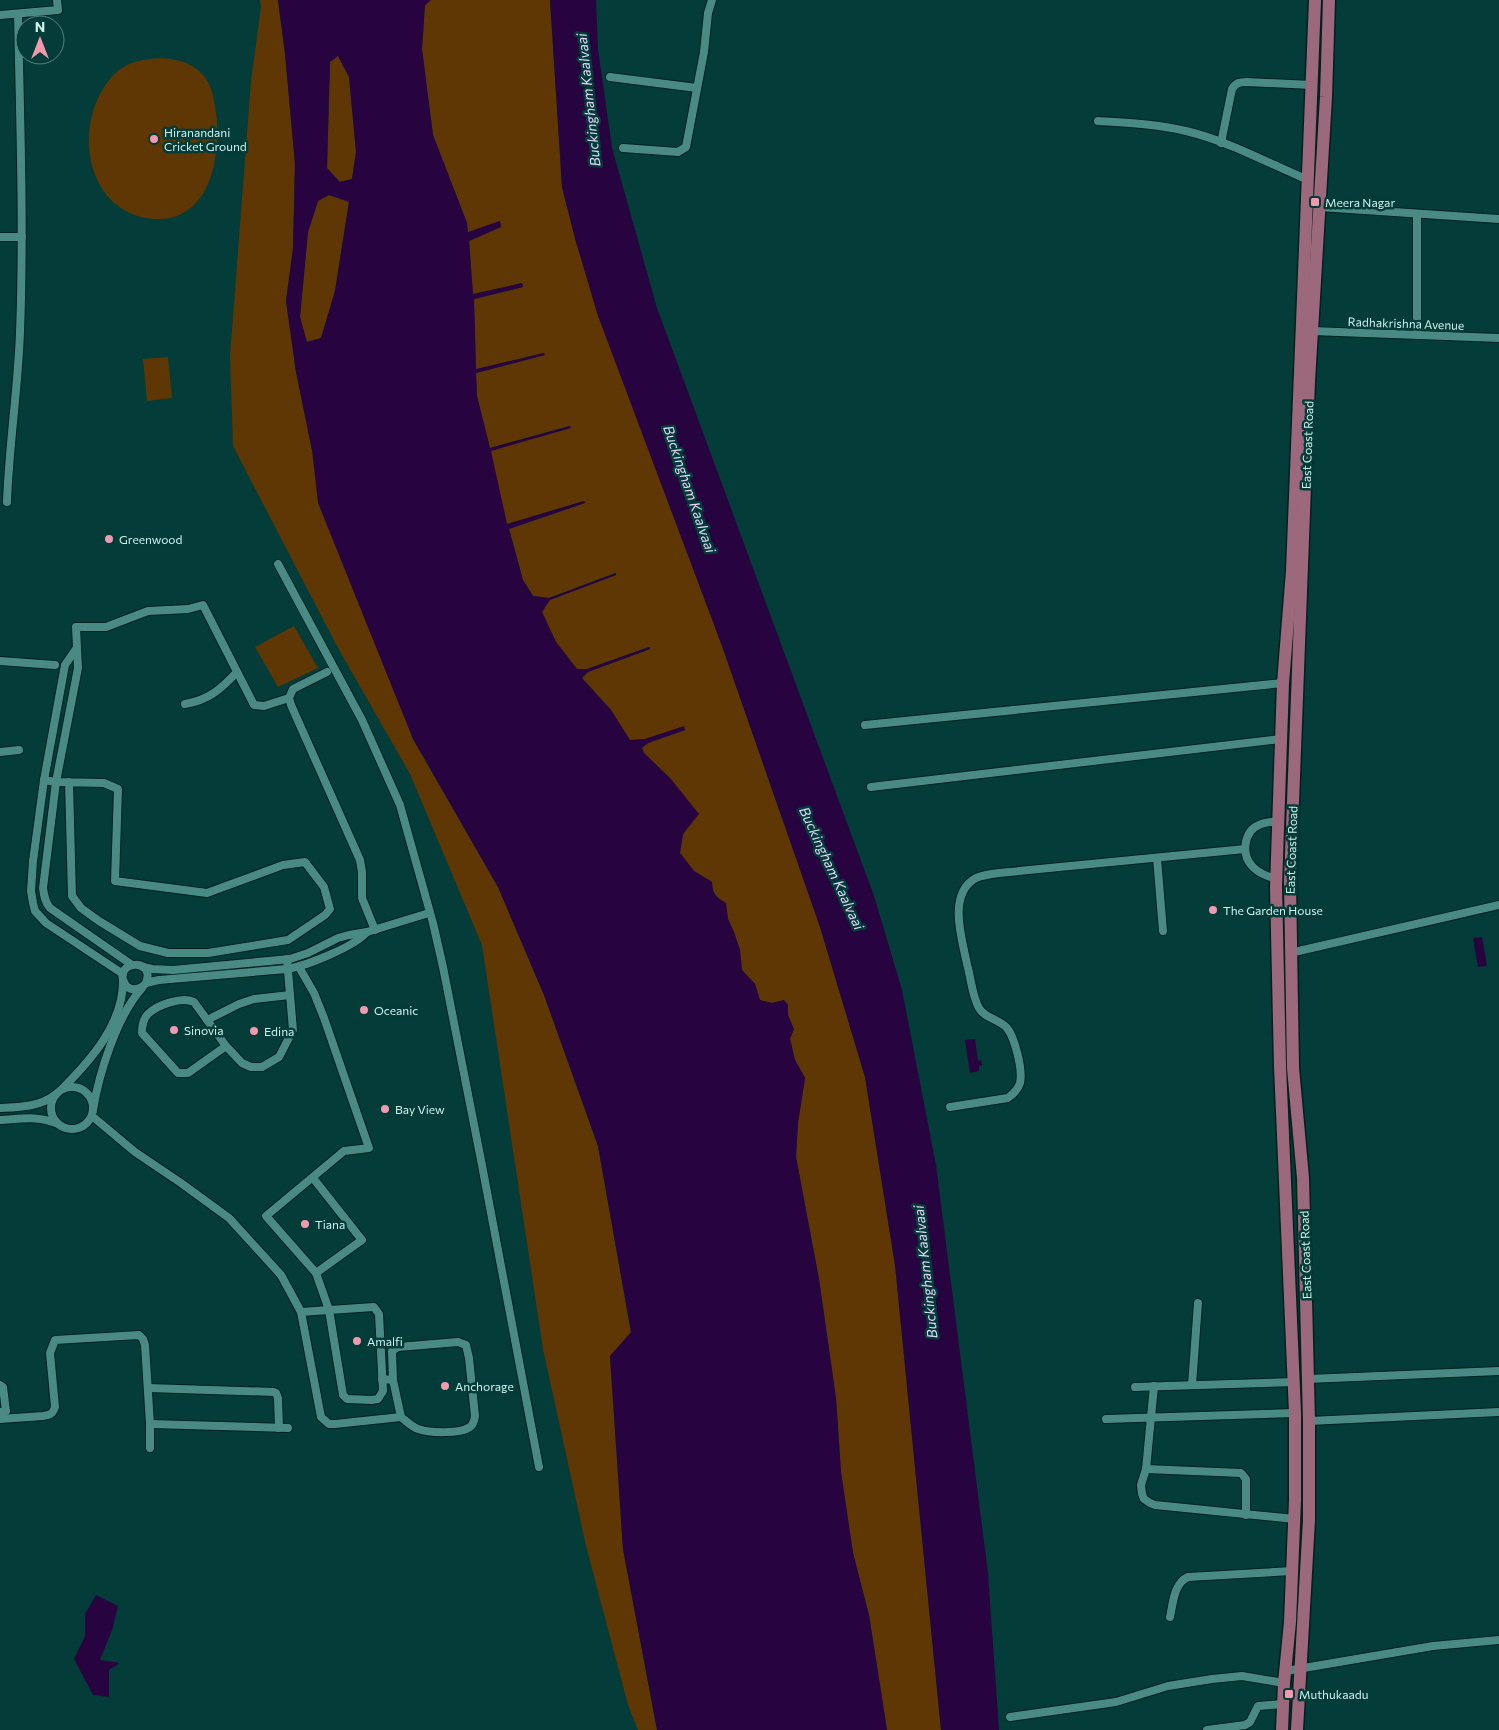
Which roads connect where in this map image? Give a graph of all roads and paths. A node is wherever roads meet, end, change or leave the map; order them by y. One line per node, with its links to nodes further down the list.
1 (57, 0): 5 (street)
2 (712, 0): 9 (street)
3 (1315, 0): 8 (main road, East Coast Road)
4 (1329, 0): 14 (main road, East Coast Road)
5 (18, 14): 6 (street); 18 (street)
6 (0, 15)
7 (610, 78): 9 (street)
8 (1312, 85): 11 (street); 13 (main road, East Coast Road)
9 (698, 88): 12 (street)
10 (1098, 121): 11 (street)
11 (1220, 142): 13 (street)
12 (623, 148)
13 (1308, 180): 30 (main road, East Coast Road)
14 (1319, 207): 15 (street); 19 (main road, East Coast Road)
15 (1416, 214): 16 (street); 20 (street)
16 (1499, 219)
17 (0, 237): 18 (street)
18 (22, 237): 22 (street)
19 (1312, 331): 20 (street, Radhakrishna Avenue); 51 (main road, East Coast Road)
20 (1417, 335): 21 (street, Radhakrishna Avenue)
21 (1499, 338)
22 (4, 473): 23 (street)
23 (7, 502)
24 (278, 564): 46 (street)
25 (76, 649): 28 (street); 37 (street); 38 (street)
26 (0, 661): 27 (street)
27 (54, 665)
28 (237, 672): 31 (street); 32 (street)
29 (326, 672): 31 (street)
30 (1283, 683): 33 (street); 34 (main road, East Coast Road)
31 (289, 698): 47 (street)
32 (185, 704)
33 (865, 725)
34 (1281, 740): 40 (street); 41 (main road, East Coast Road)
35 (19, 750): 36 (street)
36 (0, 752)
37 (44, 780): 38 (street); 50 (street)
38 (56, 782): 39 (street); 49 (street)
39 (69, 782): 39 (street)
40 (871, 787)
41 (1278, 821): 42 (street); 44 (main road, East Coast Road)
42 (1245, 849): 43 (street); 44 (street)
43 (1157, 858): 48 (street); 63 (street)
44 (1276, 879): 77 (main road, East Coast Road)
45 (1499, 905): 51 (street)
46 (429, 913): 47 (street); 93 (street)
47 (371, 931): 52 (street); 55 (street)
48 (1163, 931)
49 (100, 942): 50 (street); 53 (street)
50 (90, 952): 57 (street)
51 (1290, 953): 74 (main road, East Coast Road)
52 (287, 959): 54 (street); 56 (street)
53 (132, 964): 54 (street); 57 (street)
54 (141, 966): 58 (street)
55 (299, 967): 56 (street); 68 (street)
56 (287, 969): 58 (street); 59 (street)
57 (123, 978): 58 (street); 62 (street)
58 (145, 985): 65 (street)
59 (290, 995): 60 (street); 61 (street)
60 (207, 1020): 61 (street); 61 (street)
61 (226, 1046)
62 (60, 1091): 64 (street); 65 (street); 67 (street)
63 (950, 1107)
64 (0, 1108)
65 (92, 1113): 67 (street); 72 (street)
66 (0, 1120): 67 (street)
67 (60, 1125)
68 (313, 1178): 69 (street); 69 (street)
69 (316, 1273): 71 (street)
70 (1198, 1303): 79 (street)
71 (329, 1310): 72 (street); 75 (street); 75 (street)
72 (301, 1312): 87 (street)
73 (1499, 1371): 74 (street)
74 (1308, 1379): 90 (main road, East Coast Road)
75 (382, 1380): 76 (street)
76 (393, 1380): 87 (street); 87 (street)
77 (1295, 1382): 79 (street); 85 (main road, East Coast Road)
78 (0, 1385): 83 (street)
79 (1192, 1385): 80 (street)
80 (1154, 1386): 81 (street); 86 (street)
81 (1135, 1387)
82 (148, 1388): 88 (street); 91 (street); 91 (street)
83 (0, 1412)
84 (1499, 1412): 90 (street)
85 (1295, 1413): 86 (street); 96 (main road, East Coast Road)
86 (1152, 1416): 89 (street); 94 (street)
87 (401, 1417)
88 (0, 1419)
89 (1106, 1419)
90 (1309, 1421): 100 (main road, East Coast Road)
91 (150, 1424): 92 (street)
92 (150, 1448)
93 (539, 1467)
94 (1146, 1469): 95 (street); 95 (street)
95 (1246, 1515): 96 (street)
96 (1295, 1519): 97 (main road, East Coast Road)
97 (1292, 1572): 98 (street); 101 (main road, East Coast Road)
98 (1170, 1617)
99 (1499, 1640): 100 (street)
100 (1300, 1668): 101 (street); 106 (main road, East Coast Road)
101 (1285, 1677): 102 (main road, East Coast Road); 103 (street)
102 (1283, 1704): 104 (street); 105 (main road, East Coast Road)
103 (1010, 1717)
104 (1207, 1730)
105 (1282, 1730)
106 (1297, 1730)

